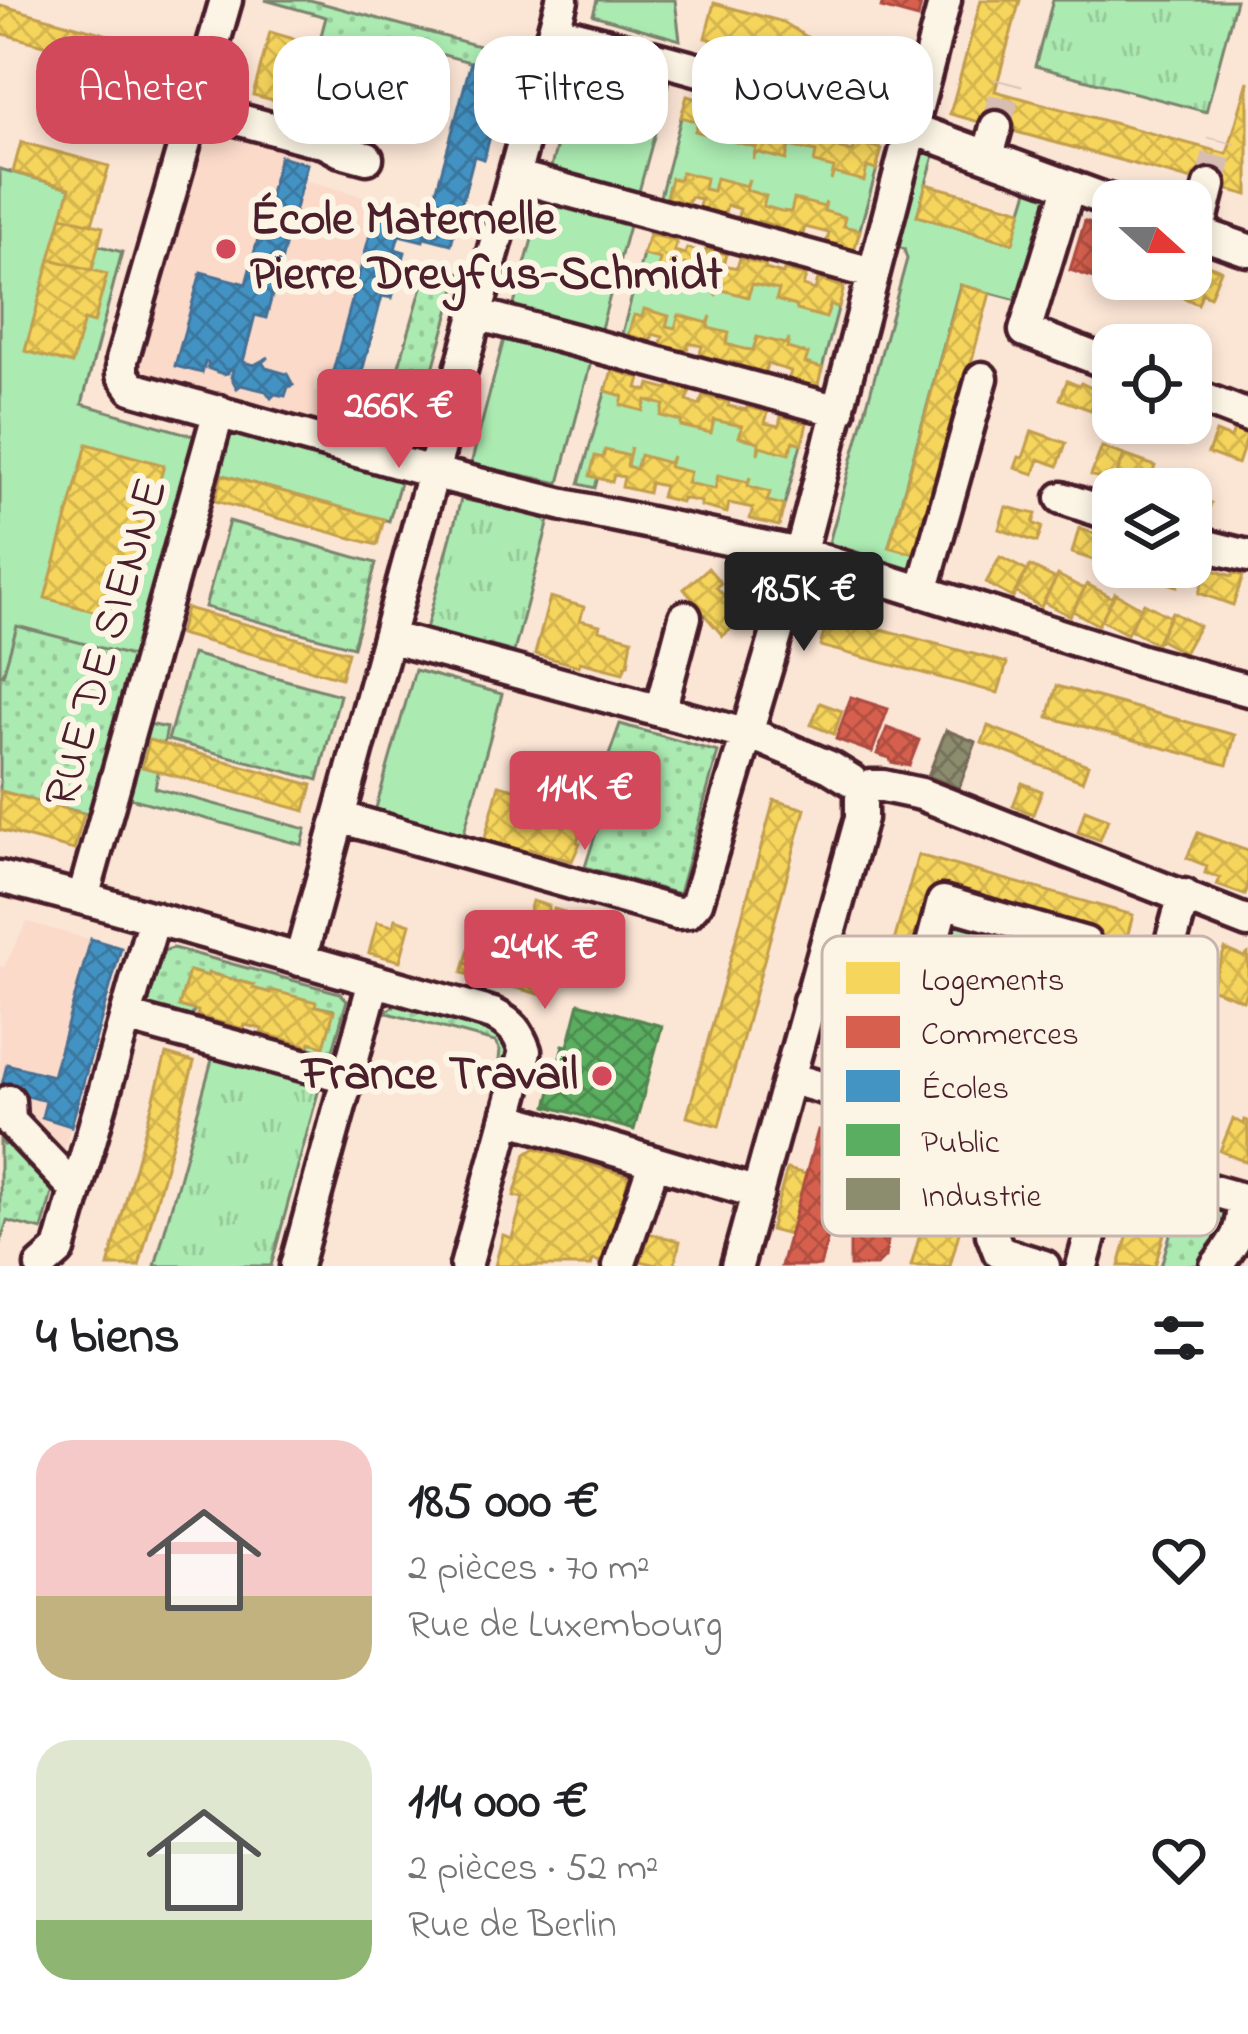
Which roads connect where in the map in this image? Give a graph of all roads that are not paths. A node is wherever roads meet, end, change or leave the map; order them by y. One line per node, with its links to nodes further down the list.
1 (226, 0): 4 (street)
2 (945, 0): 5 (street)
3 (558, 15): 6 (street); 12 (street)
4 (216, 36)
5 (933, 44)
6 (692, 58)
7 (249, 122): 11 (street)
8 (933, 132): 13 (street)
9 (185, 144): 22 (street)
10 (906, 144): 17 (street)
11 (368, 158)
12 (514, 176): 17 (street); 18 (street)
13 (1069, 187): 14 (street); 19 (street)
14 (1092, 195)
15 (1212, 238): 16 (street)
16 (1248, 250)
17 (872, 273): 23 (street)
18 (476, 314): 23 (street); 25 (street)
19 (1092, 356)
20 (982, 378): 31 (street)
21 (1212, 402): 24 (street)
22 (219, 411): 25 (street); 41 (street, RUE DE SIENNE)
23 (839, 411): 29 (street)
24 (1248, 416)
25 (433, 472): 29 (street); 33 (street)
26 (1062, 498): 27 (street)
27 (1092, 508)
28 (1212, 547): 30 (street)
29 (800, 555): 31 (street); 36 (street)
30 (1248, 556)
31 (922, 592): 34 (street)
32 (685, 617): 35 (street)
33 (388, 637): 35 (street); 38 (street)
34 (1248, 690)
35 (660, 711): 36 (street)
36 (746, 734): 37 (street); 38 (street)
37 (861, 788): 40 (street); 44 (street)
38 (339, 817): 49 (street)
39 (0, 878): 41 (street)
40 (1184, 896): 43 (street); 47 (street)
41 (83, 898): 42 (street)
42 (154, 919): 49 (street); 53 (street)
43 (1248, 922)
44 (827, 936)
45 (935, 936): 46 (street)
46 (1061, 936)
47 (1173, 936)
48 (822, 954): 51 (street)
49 (300, 960): 50 (street)
50 (374, 980): 54 (street); 58 (street)
51 (809, 1000): 52 (street); 55 (street)
52 (822, 1003)
53 (126, 1017): 54 (street); 60 (street)
54 (347, 1077): 66 (street)
55 (789, 1078): 56 (street); 62 (street)
56 (822, 1088)
57 (9, 1101): 60 (street)
58 (507, 1118): 59 (street); 67 (street)
59 (654, 1163): 62 (street); 68 (street)
60 (76, 1190): 65 (street)
61 (1218, 1192): 72 (street)
62 (758, 1193): 69 (street)
63 (993, 1236): 70 (street)
64 (1090, 1236): 71 (street)
65 (41, 1266)
66 (296, 1266)
67 (466, 1266)
68 (619, 1266)
69 (737, 1266)
70 (1044, 1266)
71 (1082, 1266)
72 (1216, 1266)

